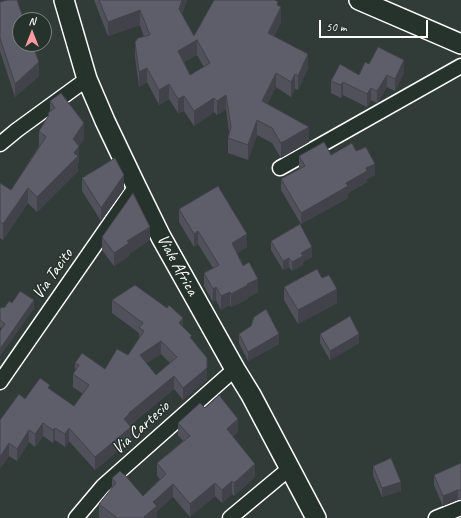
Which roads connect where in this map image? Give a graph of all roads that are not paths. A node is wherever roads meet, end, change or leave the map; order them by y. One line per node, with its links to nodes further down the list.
1 (64, 0): 5 (main road, Viale Africa)
2 (359, 0): 3 (main road)
3 (461, 44)
4 (461, 66): 7 (street)
5 (87, 79): 6 (street); 8 (main road, Viale Africa)
6 (0, 144)
7 (280, 168)
8 (136, 186): 9 (main road, Viale Africa); 10 (street, Via Tacito)
9 (235, 369): 11 (main road, Viale Africa); 13 (street, Via Cartesio)
10 (0, 382)
11 (290, 468): 14 (street); 15 (main road, Viale Africa)
12 (461, 508): 16 (street)
13 (76, 518)
14 (230, 518)
15 (316, 518)
16 (436, 518)

